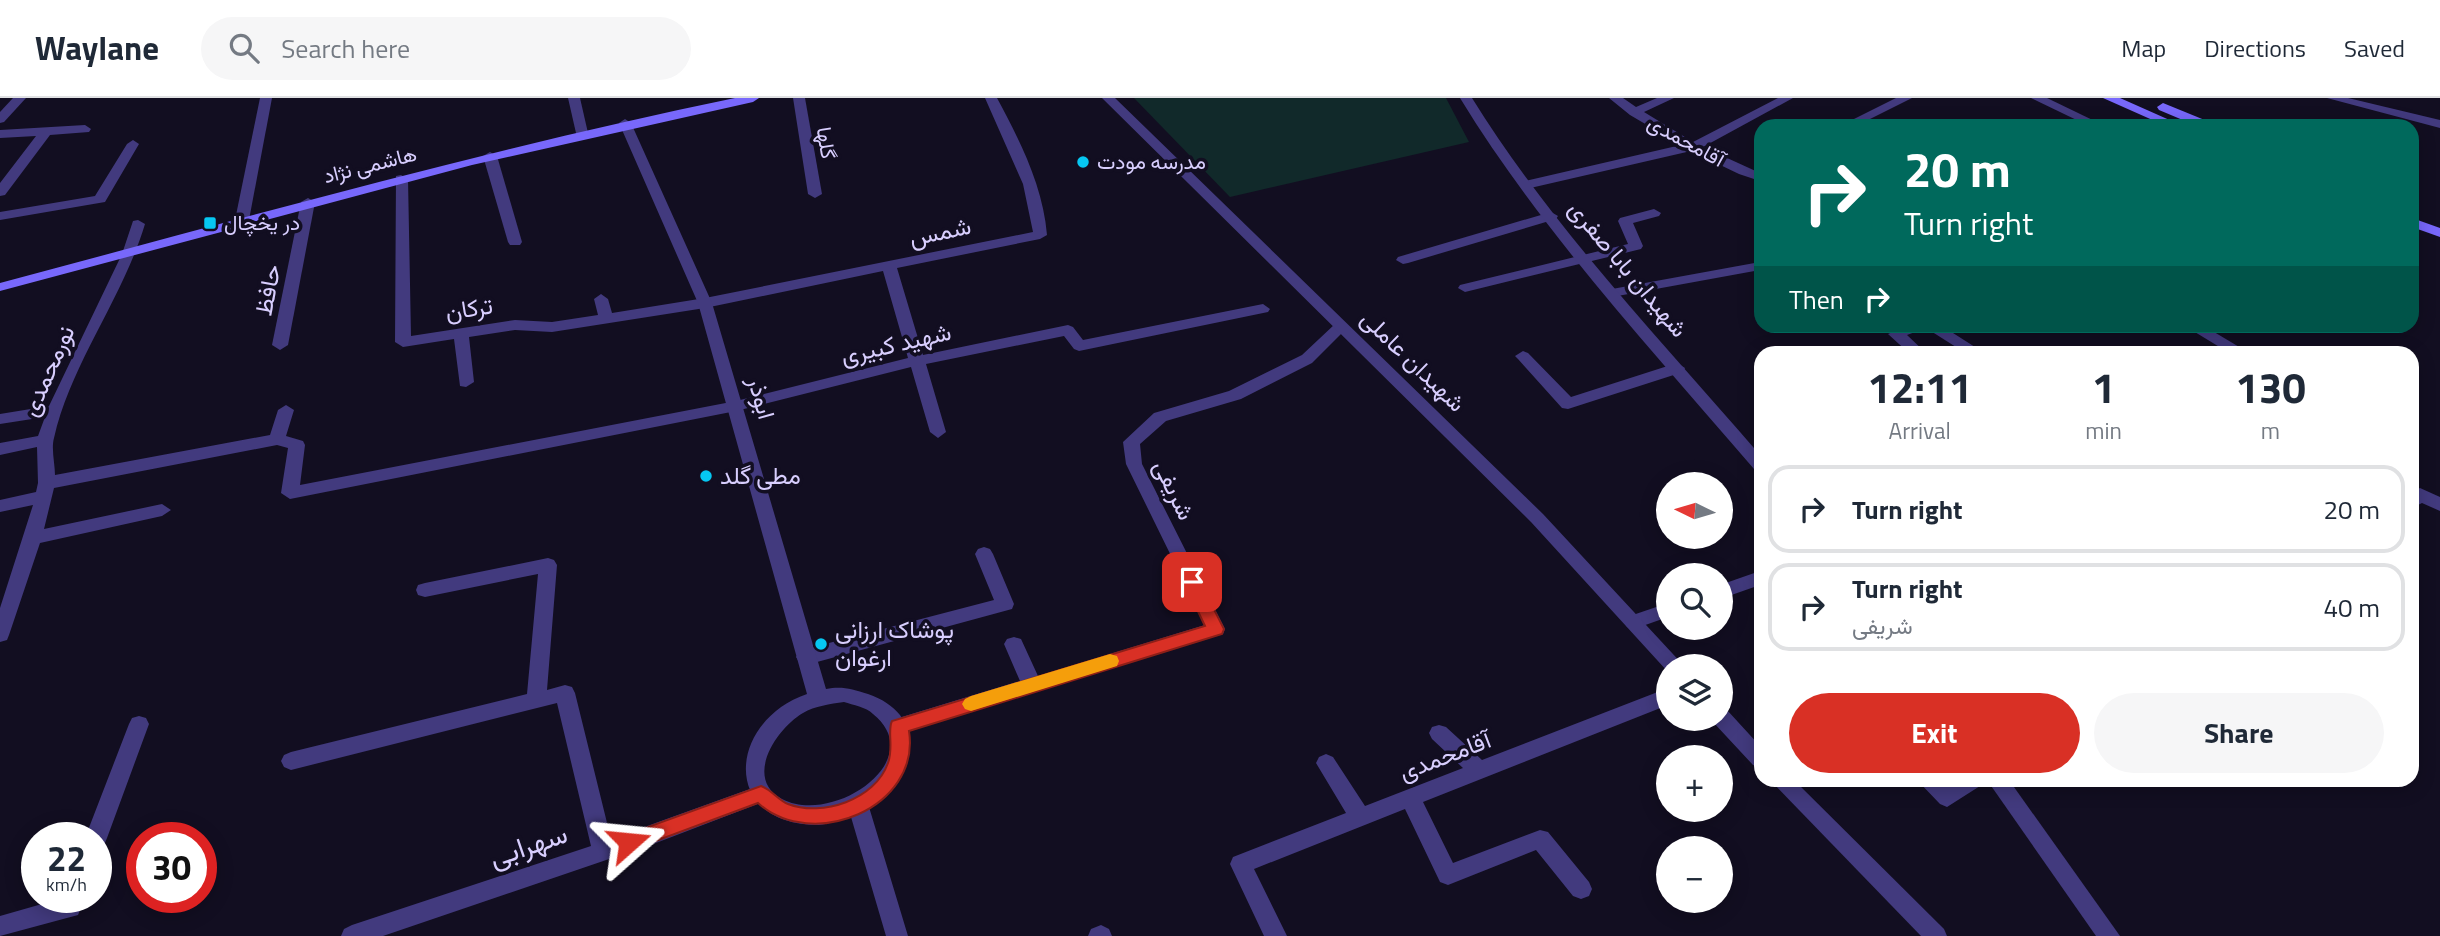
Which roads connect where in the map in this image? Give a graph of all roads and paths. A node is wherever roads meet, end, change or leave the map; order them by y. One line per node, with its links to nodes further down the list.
1 (20, 98): 18 (street)
2 (266, 98): 44 (street)
3 (574, 98): 27 (street)
4 (753, 98): 23 (main road, هاشمی نژاد)
5 (799, 98): 38 (street, گلها)
6 (991, 98): 53 (street, شمس)
7 (1108, 98): 62 (street, شهیدان عاملی)
8 (1466, 98): 36 (street, شهیدان بابا صفری)
9 (1615, 98): 17 (street, آقامحمدی)
10 (1668, 98): 17 (street)
11 (1787, 98): 30 (street)
12 (1906, 98): 19 (street)
13 (2037, 98): 20 (street)
14 (2109, 98): 21 (main road)
15 (2141, 98): 22 (main road)
16 (2333, 98): 24 (street)
17 (1634, 112): 30 (street, آقامحمدی)
18 (0, 119)
19 (1861, 119)
20 (2084, 119)
21 (2161, 119)
22 (2191, 119)
23 (625, 123): 27 (main road, هاشمی نژاد); 59 (street, ابوذر)
24 (2440, 124)
25 (85, 129): 26 (street)
26 (46, 131): 28 (street); 37 (street)
27 (582, 133): 31 (main road, هاشمی نژاد)
28 (0, 134)
29 (133, 144): 42 (street)
30 (1695, 146): 33 (street, آقامحمدی); 36 (street)
31 (490, 156): 35 (main road, هاشمی نژاد); 49 (street)
32 (1754, 169): 33 (street)
33 (1745, 173): 34 (street, آقامحمدی)
34 (1754, 175)
35 (401, 178): 39 (main road, هاشمی نژاد); 66 (street, ترکان)
36 (1526, 185): 43 (street, شهیدان بابا صفری)
37 (0, 192)
38 (815, 194)
39 (308, 202): 44 (main road, هاشمی نژاد); 67 (street, حافظ)
40 (1654, 213): 51 (street)
41 (2419, 213): 45 (main road)
42 (0, 216)
43 (1551, 216): 51 (street, شهیدان بابا صفری); 52 (street)
44 (242, 220): 50 (main road, هاشمی نژاد)
45 (2440, 221)
46 (138, 224): 50 (street, نورمحمدی)
47 (2419, 225): 48 (main road)
48 (2440, 233)
49 (515, 242)
50 (129, 254): 55 (main road, هاشمی نژاد); 76 (street, نورمحمدی)
51 (1585, 258): 56 (street); 57 (street, شهیدان بابا صفری)
52 (1403, 260)
53 (889, 266): 59 (street, شمس); 72 (street)
54 (1754, 267): 57 (street)
55 (0, 288)
56 (1465, 288)
57 (1612, 293): 73 (street, شهیدان بابا صفری)
58 (601, 299): 61 (street)
59 (705, 303): 61 (street, ترکان); 75 (street, ابوذر)
60 (1263, 309): 72 (street, شهید کبیری)
61 (606, 318): 66 (street, ترکان)
62 (1340, 327): 95 (street, شهیدان عاملی); 100 (street, شریفی)
63 (1899, 333): 68 (street)
64 (1944, 333): 69 (street)
65 (2206, 333): 70 (street)
66 (461, 334): 74 (street)
67 (280, 345)
68 (1910, 346)
69 (1966, 346)
70 (2229, 346)
71 (1523, 356): 73 (street)
72 (917, 361): 75 (street, شهید کبیری); 79 (street)
73 (1676, 368): 83 (street, شهیدان بابا صفری)
74 (466, 382)
75 (737, 406): 80 (street, شهید کبیری); 99 (street, ابوذر)
76 (56, 410): 78 (street); 81 (street, نورمحمدی)
77 (286, 410): 80 (street)
78 (0, 419)
79 (938, 432)
80 (277, 439): 84 (street)
81 (45, 440): 82 (street); 84 (street, نورمحمدی)
82 (0, 449)
83 (1754, 459)
84 (44, 490): 87 (street); 89 (street, نورمحمدی)
85 (2419, 495): 86 (street)
86 (2440, 505)
87 (0, 506)
88 (162, 510): 89 (street)
89 (33, 538): 96 (street, نورمحمدی)
90 (984, 554): 99 (street)
91 (1754, 580): 92 (street)
92 (1733, 587)
93 (425, 590): 102 (street)
94 (1656, 614): 95 (street)
95 (1634, 622): 98 (street, شهیدان عاملی)
96 (0, 635)
97 (1014, 644): 100 (street)
98 (1663, 654)
99 (806, 657): 101 (street, ابوذر)
100 (1032, 685): 105 (street, شریفی)
101 (818, 697): 105 (street); 116 (street)
102 (536, 700): 109 (street); 121 (street)
103 (1656, 701): 111 (street, آقامحمدی)
104 (139, 724): 120 (street)
105 (899, 726): 118 (street)
106 (1733, 730): 108 (street)
107 (1439, 733): 111 (street)
108 (1754, 753)
109 (291, 761)
110 (1326, 763): 119 (street)
111 (1479, 770): 117 (street, آقامحمدی)
112 (1787, 787): 128 (street)
113 (1935, 787): 114 (street)
114 (1963, 787)
115 (2002, 787): 129 (street)
116 (761, 794): 118 (street); 121 (street, سهرابی)
117 (1410, 797): 119 (street, آقامحمدی); 122 (street)
118 (858, 806): 126 (street)
119 (1360, 817): 127 (street, آقامحمدی)
120 (102, 822)
121 (603, 851): 125 (street, سهرابی)
122 (1581, 889)
123 (51, 913): 124 (street)
124 (0, 926)
125 (352, 936)
126 (897, 936)
127 (1276, 936)
128 (1936, 936)
129 (2109, 936)

